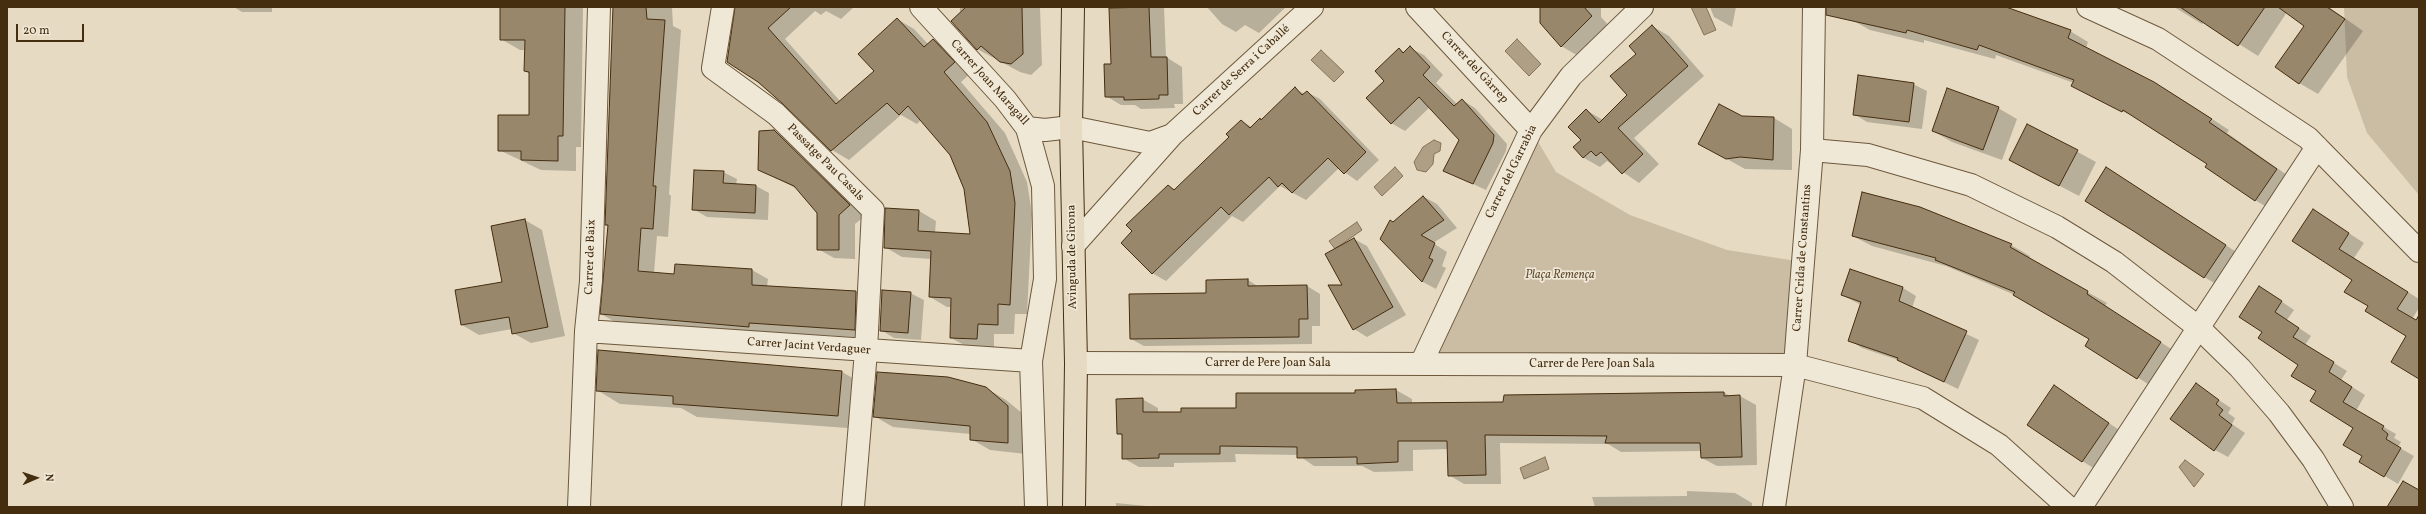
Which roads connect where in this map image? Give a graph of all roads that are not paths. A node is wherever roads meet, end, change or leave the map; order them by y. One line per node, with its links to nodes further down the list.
1 (599, 7): 19 (street, Carrer de Baix)
2 (723, 7): 20 (street, Passatge Pau Casals)
3 (921, 7): 11 (street, Carrer Joan Maragall)
4 (1072, 7): 10 (main road, Avinguda de Girona)
5 (1312, 7): 13 (street, Carrer de Serra i Caballé)
6 (1417, 7): 12 (street, Carrer del Gàrrep)
7 (1642, 7): 12 (street, Carrer del Garrabia)
8 (1814, 7): 15 (street, Carrer Crida de Constantins)
9 (2088, 7): 14 (street)
10 (1070, 127): 11 (street, Carrer Joan Maragall); 13 (street, Carrer de Serra i Caballé); 16 (main road, Avinguda de Girona)
11 (1027, 128): 21 (street)
12 (1531, 130): 23 (street, Carrer del Garrabia)
13 (1172, 136): 16 (street, Carrer de Serra i Caballé)
14 (2317, 148): 17 (street); 18 (street)
15 (1812, 150): 18 (street); 24 (street, Carrer Crida de Constantins)
16 (1073, 246): 22 (main road, Avinguda de Girona)
17 (2419, 251)
18 (2199, 328): 31 (street); 32 (street)
19 (586, 331): 20 (street, Carrer Jacint Verdaguer); 25 (street, Carrer de Baix)
20 (866, 351): 21 (street, Carrer Jacint Verdaguer); 26 (street)
21 (1031, 361): 27 (street)
22 (1076, 363): 23 (street, Carrer de Pere Joan Sala); 28 (main road, Avinguda de Girona)
23 (1421, 364): 24 (street, Carrer de Pere Joan Sala)
24 (1795, 365): 29 (street, Carrer Crida de Constantins); 30 (street, Carrer de Pere Joan Sala)
25 (579, 507)
26 (852, 507)
27 (1036, 507)
28 (1074, 507)
29 (1774, 507)
30 (2068, 507)
31 (2081, 507)
32 (2342, 507)

